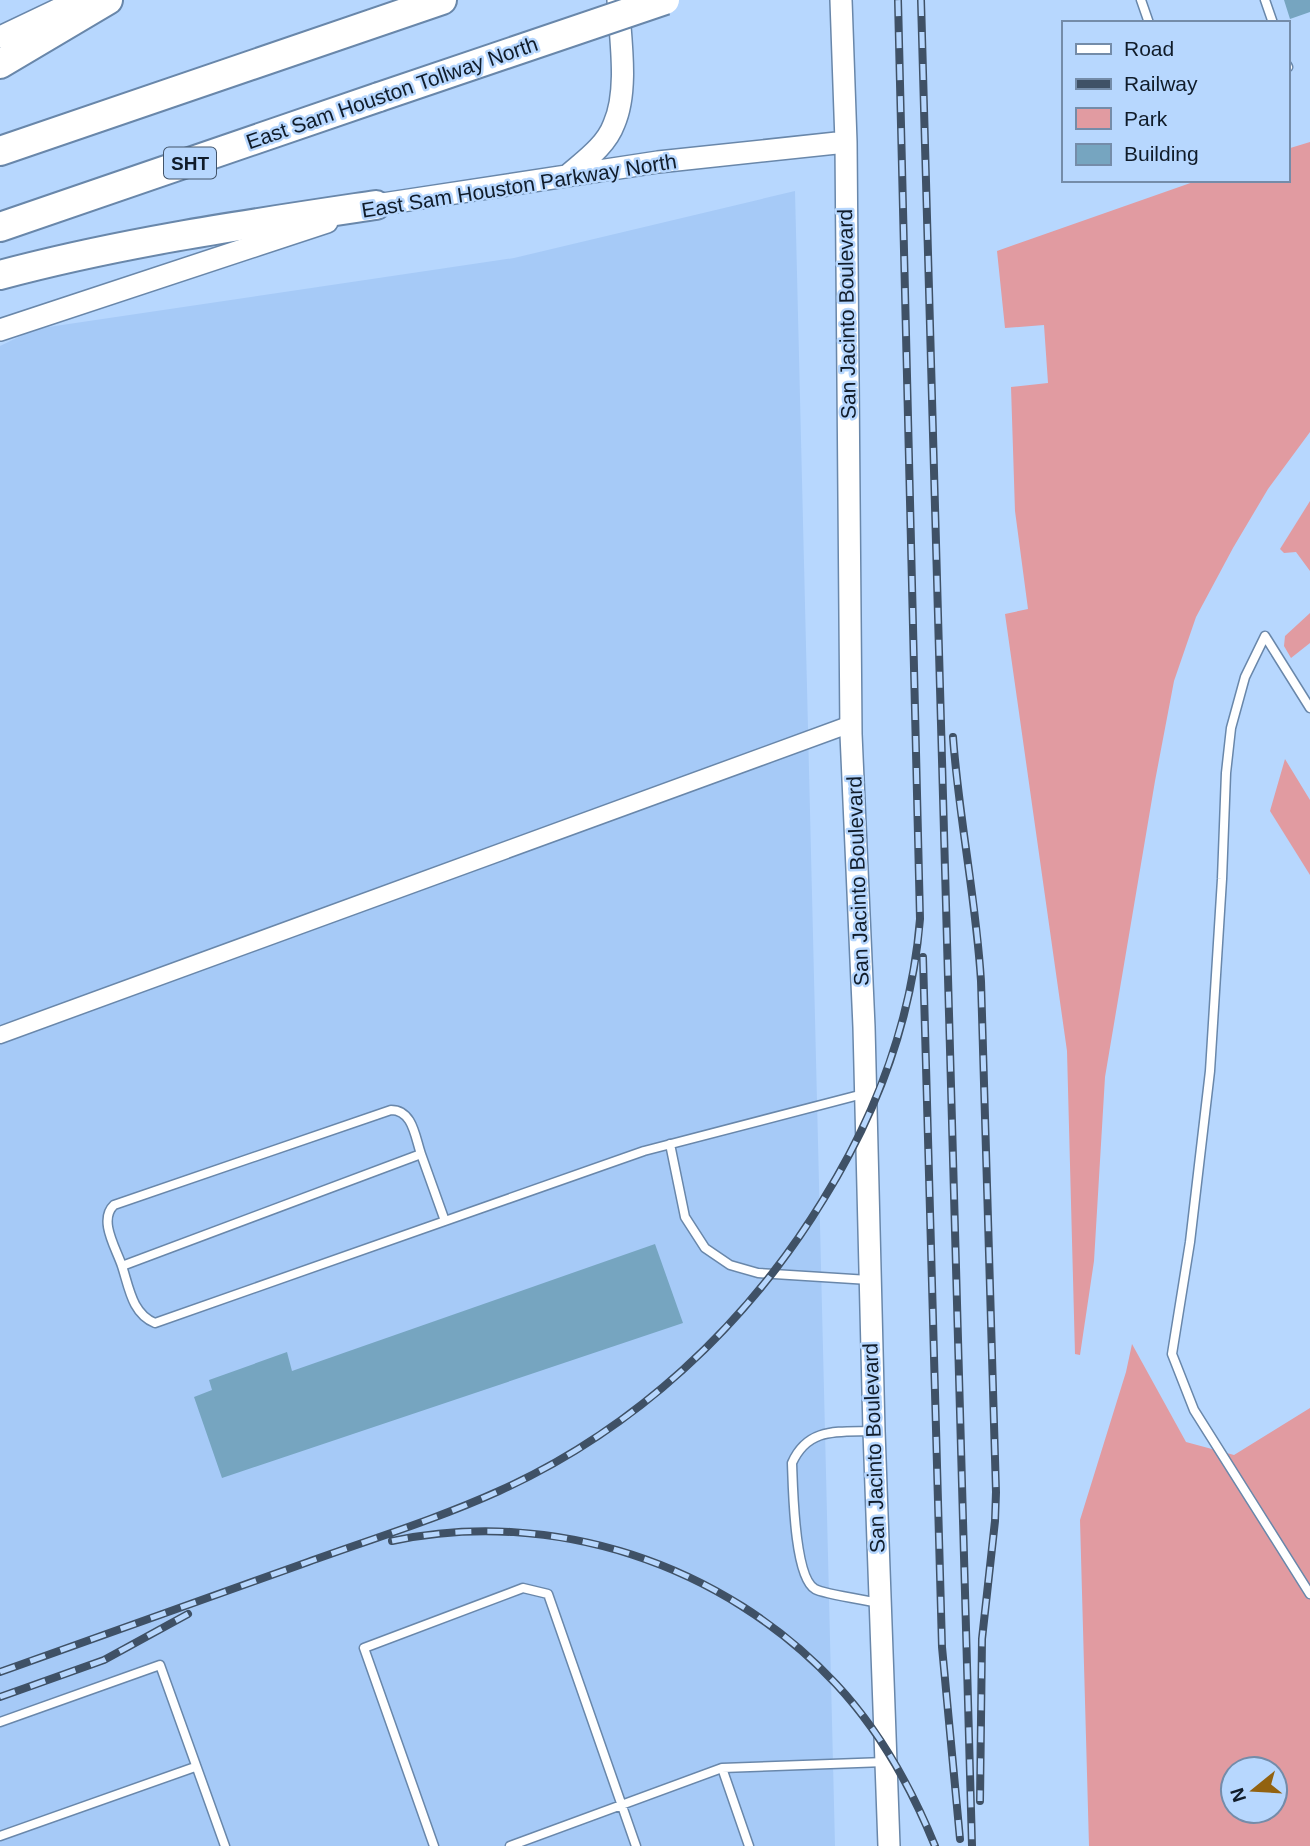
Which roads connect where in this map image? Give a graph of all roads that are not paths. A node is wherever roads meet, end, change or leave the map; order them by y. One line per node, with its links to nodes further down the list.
1 (78, 0): 11 (main road)
2 (108, 0): 12 (highway)
3 (442, 0): 14 (highway)
4 (618, 0): 15 (main road)
5 (665, 0): 17 (highway, East Sam Houston Tollway North / SHT, bridge)
6 (841, 0): 13 (main road, San Jacinto Boulevard)
7 (1141, 0): 9 (lane)
8 (1265, 0): 10 (lane)
9 (1148, 21)
10 (1272, 21)
11 (0, 37)
12 (0, 64)
13 (846, 142): 15 (main road, East Sam Houston Parkway North); 21 (main road, San Jacinto Boulevard)
14 (0, 152)
15 (567, 176): 16 (main road, East Sam Houston Parkway North)
16 (376, 205): 18 (highway); 19 (main road, East Sam Houston Parkway North)
17 (0, 228)
18 (0, 275)
19 (0, 330)
20 (1310, 708): 30 (lane)
21 (851, 724): 22 (street); 23 (main road, San Jacinto Boulevard)
22 (0, 1035)
23 (866, 1093): 24 (lane); 28 (main road, San Jacinto Boulevard)
24 (670, 1144): 26 (lane); 28 (lane)
25 (421, 1154): 26 (lane); 27 (lane); 27 (lane)
26 (445, 1221): 27 (lane)
27 (122, 1266)
28 (869, 1280): 29 (main road, San Jacinto Boulevard)
29 (874, 1431): 31 (main road, San Jacinto Boulevard); 31 (lane)
30 (1310, 1594)
31 (879, 1603): 33 (main road, San Jacinto Boulevard)
32 (0, 1722): 34 (lane)
33 (886, 1762): 35 (lane); 43 (main road, San Jacinto Boulevard)
34 (195, 1767): 37 (lane); 38 (lane)
35 (722, 1768): 36 (lane); 42 (lane)
36 (622, 1805): 39 (lane); 40 (lane); 41 (lane)
37 (0, 1836)
38 (225, 1846)
39 (435, 1846)
40 (510, 1846)
41 (636, 1846)
42 (749, 1846)
43 (889, 1846)

